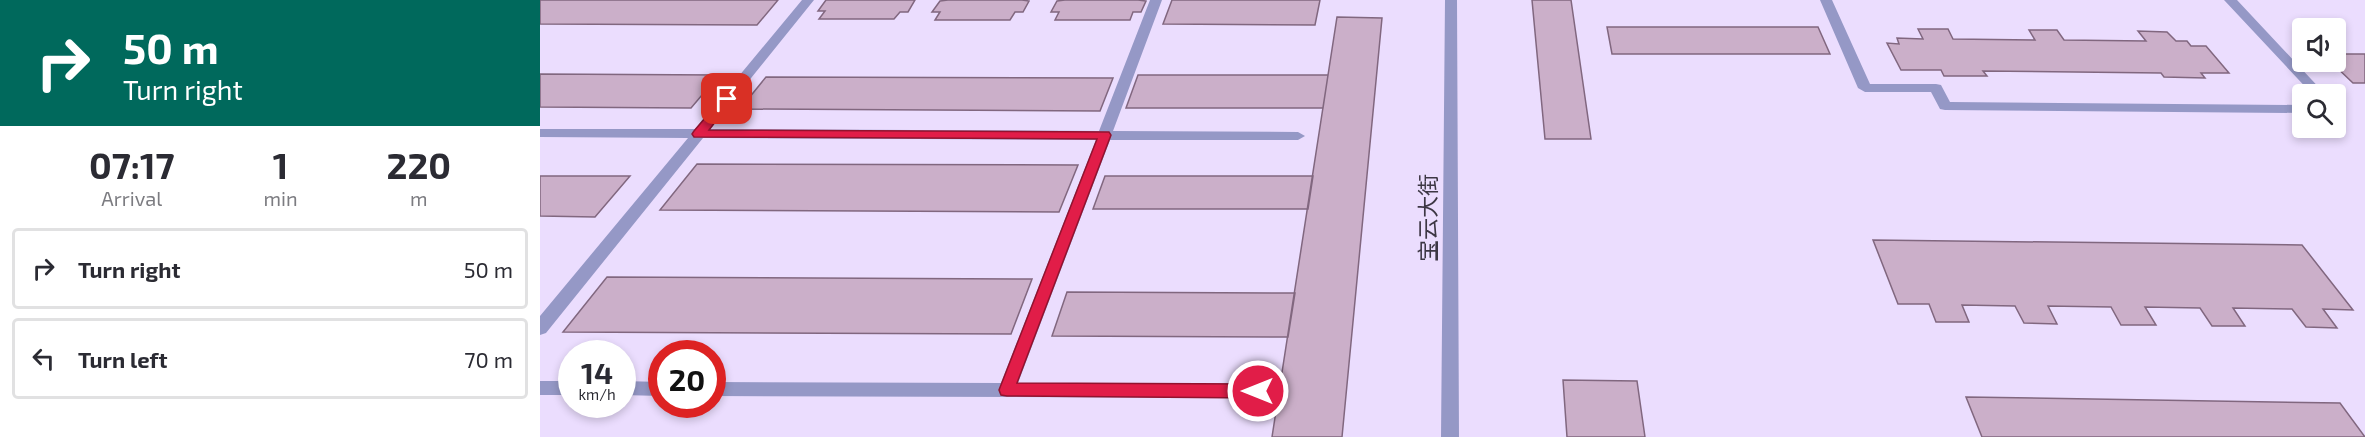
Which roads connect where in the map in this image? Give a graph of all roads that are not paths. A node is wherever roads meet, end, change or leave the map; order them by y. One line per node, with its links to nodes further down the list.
1 (808, 0): 9 (street)
2 (1156, 0): 10 (street)
3 (1451, 0): 18 (street, 宝云大街)
4 (1826, 0): 7 (street)
5 (2230, 0): 6 (street)
6 (2310, 84)
7 (2292, 109)
8 (540, 133): 9 (street)
9 (699, 134): 10 (street); 12 (street)
10 (1105, 135): 11 (street); 16 (street)
11 (1298, 136)
12 (540, 328)
13 (540, 388): 14 (street)
14 (558, 388)
15 (726, 389): 16 (street)
16 (1007, 390): 17 (street)
17 (1258, 391)
18 (1450, 437)

